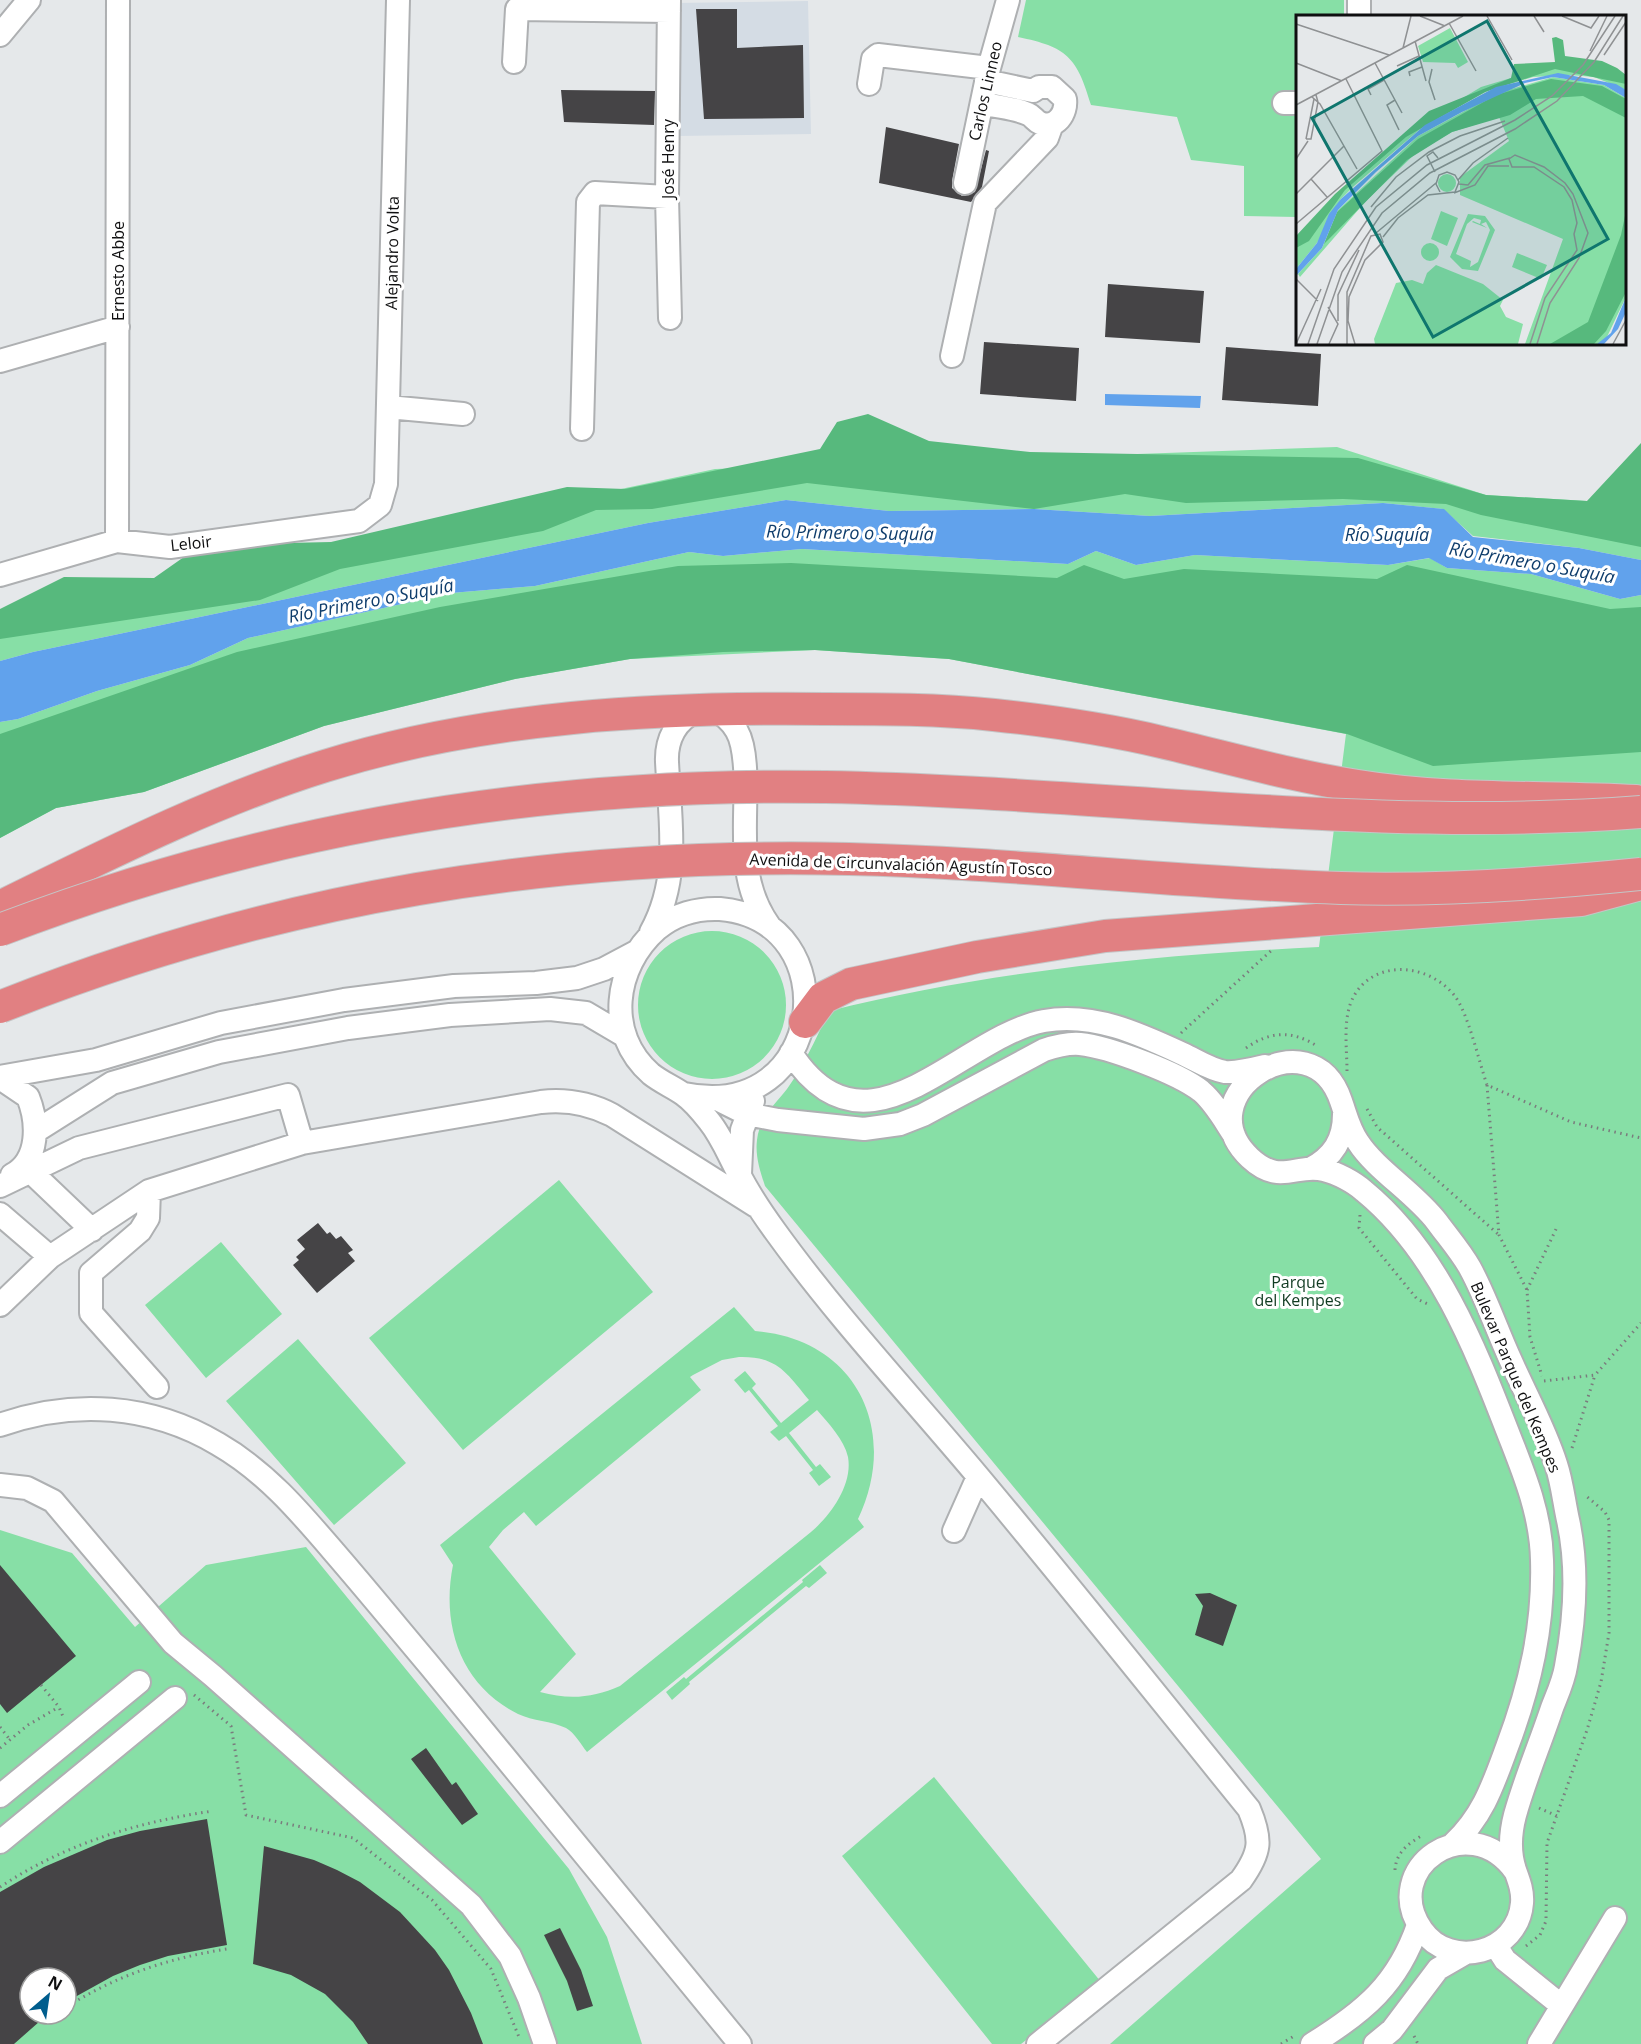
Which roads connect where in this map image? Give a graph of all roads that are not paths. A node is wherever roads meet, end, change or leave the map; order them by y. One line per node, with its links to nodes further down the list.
1 (29, 0): 6 (street)
2 (118, 0): 15 (street, Ernesto Abbe)
3 (398, 0): 18 (street, Alejandro Volta)
4 (1008, 0): 8 (street, Carlos Linneo)
5 (669, 6): 7 (street); 13 (street, José Henry)
6 (0, 35)
7 (514, 62)
8 (988, 74): 9 (street); 10 (street, Carlos Linneo); 11 (street)
9 (869, 84)
10 (982, 103): 11 (street); 12 (street, Carlos Linneo)
11 (1052, 123): 16 (street)
12 (965, 183)
13 (667, 197): 14 (street, José Henry); 20 (street)
14 (670, 318)
15 (118, 327): 17 (street); 22 (street, Ernesto Abbe)
16 (952, 356)
17 (0, 361)
18 (388, 407): 19 (street); 21 (street, Alejandro Volta)
19 (464, 414)
20 (582, 429)
21 (380, 505): 22 (street, Leloir)
22 (117, 541): 23 (street, Leloir)
23 (0, 575)
24 (704, 709): 25 (highway); 29 (highway); 31 (street); 32 (street)
25 (1641, 801)
26 (1641, 812): 30 (highway, bridge)
27 (1641, 874): 33 (highway, Avenida de Circunvalación Agustín Tosco, bridge)
28 (1641, 884): 36 (highway)
29 (0, 907)
30 (0, 930)
31 (775, 933): 32 (street); 36 (street)
32 (642, 946): 37 (street); 40 (street)
33 (62, 982): 34 (highway, Avenida de Circunvalación Agustín Tosco, bridge); 35 (highway, bridge)
34 (0, 1007)
35 (0, 1021)
36 (805, 1022): 38 (street)
37 (625, 1036): 42 (street); 46 (street)
38 (791, 1053): 39 (street); 41 (street)
39 (1267, 1066): 45 (street); 47 (street)
40 (0, 1077): 46 (street)
41 (765, 1082): 43 (street); 44 (street)
42 (684, 1094): 43 (street); 51 (street)
43 (716, 1098): 44 (street)
44 (747, 1114): 47 (street); 51 (street)
45 (1344, 1114): 49 (street); 70 (street, Bulevar Parque del Kempes)
46 (36, 1131): 52 (street)
47 (1237, 1140): 49 (street)
48 (303, 1143): 50 (street); 54 (street); 55 (street)
49 (1310, 1169): 69 (street, Bulevar Parque del Kempes)
50 (29, 1170): 53 (street); 57 (street)
51 (740, 1175): 55 (street)
52 (0, 1181)
53 (0, 1186)
54 (149, 1191): 57 (street); 60 (street)
55 (759, 1208): 62 (street)
56 (0, 1214): 58 (street)
57 (92, 1230): 58 (street)
58 (50, 1257): 59 (street)
59 (0, 1305)
60 (157, 1387)
61 (0, 1425): 77 (street)
62 (978, 1477): 64 (street); 78 (street)
63 (0, 1485): 76 (street)
64 (954, 1531)
65 (139, 1682): 67 (street)
66 (182, 1694): 68 (street)
67 (0, 1796)
68 (0, 1842)
69 (1453, 1844): 70 (street); 72 (street, Bulevar Parque del Kempes)
70 (1515, 1871): 73 (street, Bulevar Parque del Kempes)
71 (1615, 1918): 75 (street)
72 (1415, 1935): 74 (street); 79 (street)
73 (1496, 1946): 74 (street); 75 (street)
74 (1464, 1954): 80 (street)
75 (1562, 2006): 81 (street)
76 (545, 2044)
77 (740, 2044)
78 (1038, 2044)
79 (1312, 2044)
80 (1375, 2044)
81 (1539, 2044)

